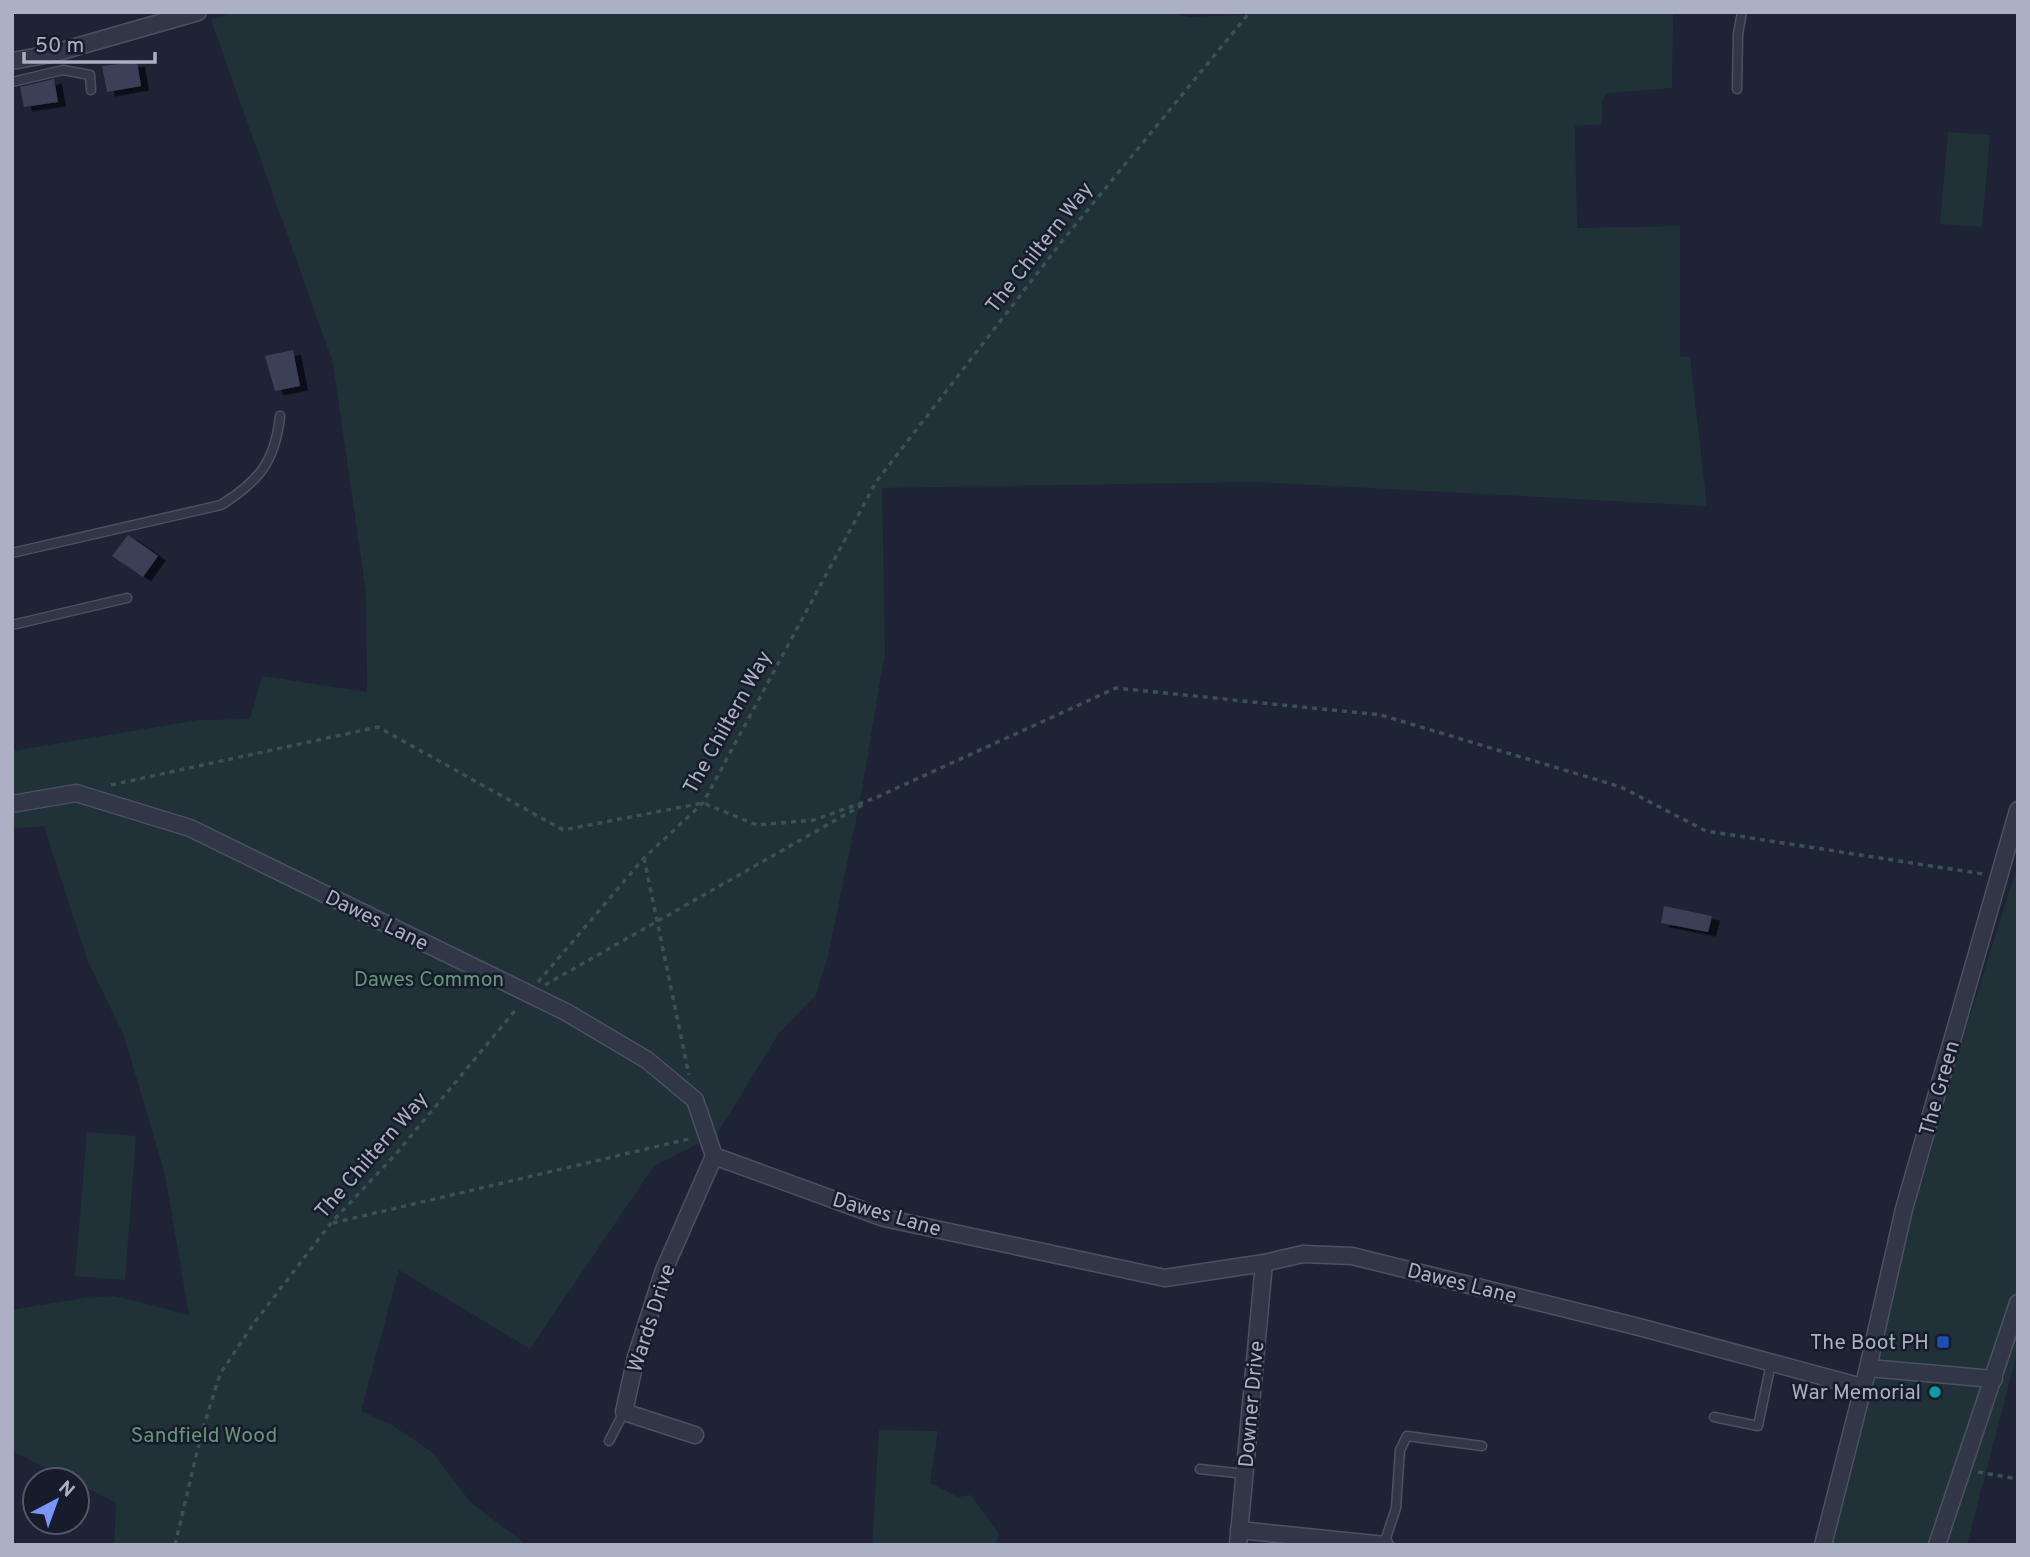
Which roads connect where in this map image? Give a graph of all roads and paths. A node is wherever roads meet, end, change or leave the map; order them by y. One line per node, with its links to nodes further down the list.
1 (198, 12): 4 (street)
2 (1250, 12): 14 (path, The Chiltern Way)
3 (1742, 12): 6 (lane)
4 (12, 61)
5 (12, 82): 7 (lane)
6 (1737, 89)
7 (91, 90)
8 (280, 416): 9 (lane)
9 (12, 553)
10 (127, 598): 11 (lane)
11 (12, 625)
12 (76, 793): 14 (path); 15 (street, Dawes Lane); 20 (street, Dawes Lane)
13 (875, 798): 14 (path); 18 (path); 19 (path)
14 (704, 803): 17 (path, The Chiltern Way)
15 (12, 804)
16 (2018, 810): 18 (street, The Green)
17 (644, 858): 19 (path); 20 (path, The Chiltern Way)
18 (1999, 876): 29 (street, The Green)
19 (657, 921): 20 (path); 21 (path)
20 (528, 994): 21 (street, Dawes Lane); 24 (path, The Chiltern Way)
21 (695, 1100): 22 (street)
22 (707, 1135): 23 (street); 24 (path)
23 (714, 1156): 25 (street, Dawes Lane); 32 (street, Wards Drive)
24 (331, 1223): 43 (path, The Chiltern Way)
25 (1264, 1263): 28 (street, Dawes Lane); 39 (street, Downer Drive)
26 (2018, 1303): 27 (street)
27 (2013, 1337): 30 (street)
28 (1771, 1363): 31 (street, Dawes Lane); 33 (lane)
29 (1868, 1368): 30 (street); 31 (street, The Green)
30 (1994, 1379): 38 (street)
31 (1862, 1387): 44 (street, The Green)
32 (624, 1412): 34 (street); 35 (lane)
33 (1714, 1417)
34 (695, 1435)
35 (609, 1441)
36 (1482, 1446): 42 (lane)
37 (1200, 1469): 39 (lane)
38 (1962, 1470): 40 (path); 45 (street)
39 (1245, 1474): 41 (street, Downer Drive)
40 (2018, 1479)
41 (1239, 1537): 42 (street)
42 (1384, 1544)
43 (174, 1545)
44 (1823, 1545)
45 (1937, 1545)

